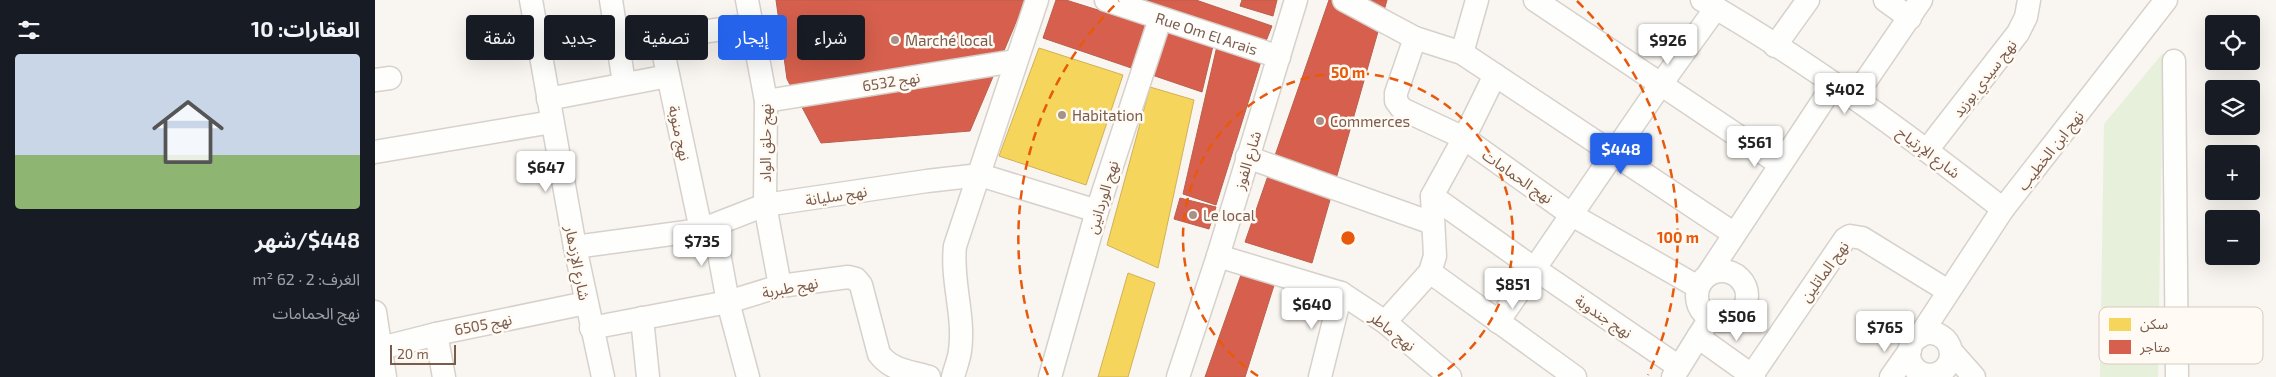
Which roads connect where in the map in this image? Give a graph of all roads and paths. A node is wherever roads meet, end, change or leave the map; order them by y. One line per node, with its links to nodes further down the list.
1 (531, 0): 34 (street, شارع الإزدهار)
2 (611, 0): 20 (street)
3 (747, 0): 16 (street, نهج حلق الواد)
4 (1037, 0): 27 (street)
5 (1106, 0): 17 (street, Rue Om El Arais)
6 (1297, 0): 23 (street, شارع الفوز)
7 (1343, 0): 18 (street)
8 (1477, 0): 22 (street)
9 (1535, 0): 31 (street)
10 (1808, 0): 21 (street)
11 (1885, 0): 15 (street)
12 (2166, 0): 46 (street, نهج ابن الخطيب)
13 (2024, 3): 38 (street, نهج سيدي بوزيد)
14 (1709, 4): 21 (street, شارع الإرتياح); 31 (street)
15 (1916, 9): 33 (street)
16 (751, 15)
17 (1160, 19): 23 (street, Rue Om El Arais); 47 (street, نهج الوردانين)
18 (1415, 38): 22 (street); 37 (street, نهج الحمامات)
19 (625, 42): 20 (street)
20 (619, 43): 30 (street)
21 (1775, 46): 32 (street, شارع الإرتياح)
22 (1461, 52): 28 (street)
23 (1279, 57): 41 (street, شارع الفوز)
24 (665, 60): 29 (street, نهج منوبة)
25 (759, 60): 35 (street, نهج حلق الواد)
26 (2174, 60): 62 (street)
27 (1015, 62): 35 (street, نهج 6532); 43 (street)
28 (1495, 75): 37 (street); 40 (street)
29 (668, 76): 30 (street); 50 (street, نهج منوبة)
30 (624, 83): 34 (street)
31 (1661, 84): 40 (street); 42 (street)
32 (1834, 84): 33 (street, شارع الإرتياح); 42 (street)
33 (1854, 98): 38 (street, شارع الإرتياح)
34 (548, 99): 36 (street, شارع الإزدهار)
35 (766, 101): 45 (street, نهج حلق الواد)
36 (552, 122): 39 (street); 52 (street, شارع الإزدهار)
37 (1464, 138): 44 (street); 48 (street, نهج الحمامات)
38 (1927, 150): 46 (street, شارع الإرتياح)
39 (375, 152)
40 (1612, 154): 48 (street); 51 (street)
41 (1247, 156): 49 (street); 53 (street, شارع الفوز)
42 (1780, 164): 51 (street)
43 (980, 175): 45 (street, نهج سليانة); 47 (street, نهج سليانة); 83 (street)
44 (1431, 196): 49 (street); 54 (street, نهج جندوبة)
45 (765, 205): 50 (street, نهج سليانة); 57 (street, نهج حلق الواد)
46 (2003, 209): 59 (street, نهج ابن الخطيب)
47 (1097, 211): 84 (street, نهج الوردانين)
48 (1572, 214): 54 (street); 56 (street, نهج الحمامات)
49 (1432, 223): 55 (street)
50 (708, 228): 52 (street, نهج سليانة); 60 (street, نهج منوبة)
51 (1733, 234): 56 (street)
52 (575, 247): 61 (street, شارع الإزدهار)
53 (1218, 256): 58 (street, نهج ماطر); 85 (street, شارع الفوز)
54 (1535, 269): 66 (street); 74 (street, نهج جندوبة)
55 (1430, 272): 65 (street); 66 (street)
56 (1703, 280): 67 (street); 67 (street)
57 (780, 286): 60 (street, نهج طبربة); 75 (street, نهج طبربة)
58 (1341, 293): 65 (street, نهج ماطر); 86 (street)
59 (1944, 298): 70 (street, نهج ابن الخطيب); 71 (street); 76 (street, نهج الماتلين)
60 (727, 302): 63 (street, نهج طبربة); 82 (street, نهج منوبة)
61 (586, 303): 68 (street, شارع الإزدهار); 69 (street, نهج 6505)
62 (2176, 307)
63 (642, 318): 68 (street, نهج طبربة); 81 (street)
64 (376, 321): 72 (street)
65 (1385, 322): 87 (street, نهج ماطر)
66 (1498, 322): 88 (street)
67 (1704, 327): 74 (street); 76 (street)
68 (591, 328): 80 (street, شارع الإزدهار)
69 (436, 334): 72 (street, نهج 6505); 79 (street)
70 (1914, 343): 71 (street); 77 (street); 89 (street, نهج ابن الخطيب)
71 (1949, 347): 77 (street); 90 (street)
72 (381, 348): 78 (street)
73 (2177, 364): 91 (street)
74 (1676, 372)
75 (921, 376)
76 (1753, 376)
77 (1929, 376)
78 (385, 377)
79 (444, 377)
80 (603, 377)
81 (648, 377)
82 (748, 377)
83 (953, 377)
84 (1050, 377)
85 (1178, 377)
86 (1320, 377)
87 (1450, 377)
88 (1575, 377)
89 (1891, 377)
90 (1974, 377)
91 (2177, 377)

